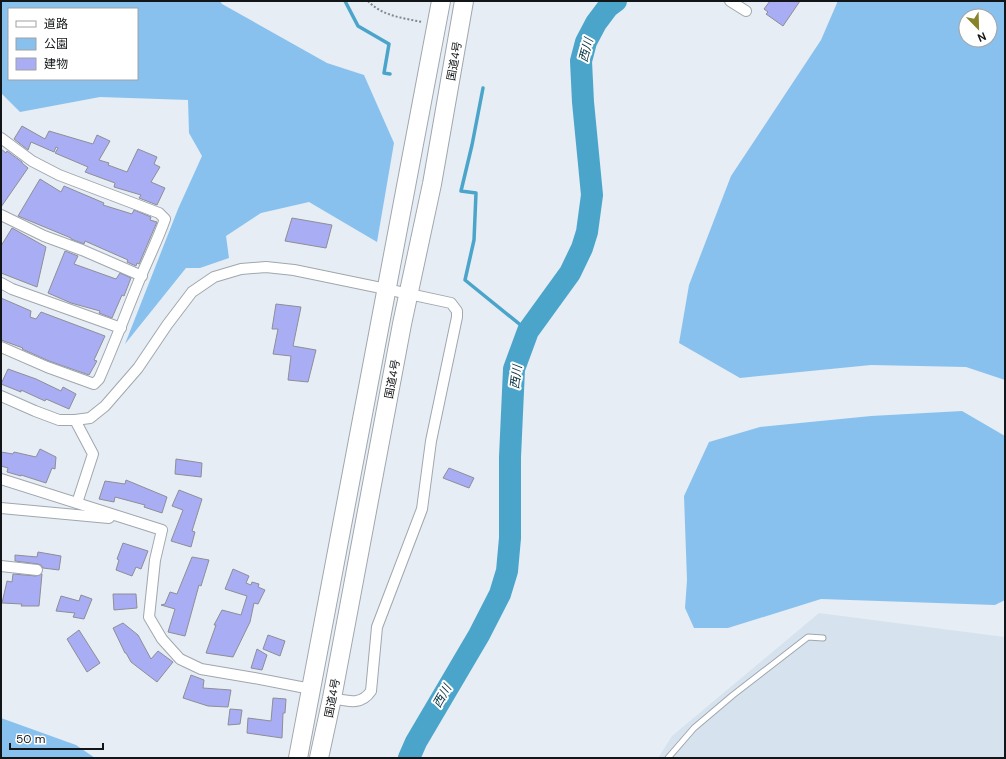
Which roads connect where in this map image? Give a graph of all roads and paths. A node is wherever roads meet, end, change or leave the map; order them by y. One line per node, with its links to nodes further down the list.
1 (368, 1): 6 (path)
2 (441, 1): 6 (highway, 国道4号)
3 (464, 1): 12 (highway, 国道4号)
4 (730, 1): 5 (street)
5 (746, 11)
6 (437, 24): 11 (highway, 国道4号)
7 (1, 138): 9 (street)
8 (1, 215): 9 (street)
9 (142, 276): 13 (street)
10 (1, 283): 13 (street)
11 (386, 289): 12 (street); 16 (street); 24 (highway, 国道4号)
12 (409, 294): 25 (highway, 国道4号); 25 (street)
13 (121, 328): 14 (street)
14 (1, 347)
15 (1, 396): 16 (street)
16 (75, 420): 18 (street)
17 (1, 479): 18 (street)
18 (78, 503): 20 (street)
19 (1, 508): 20 (street)
20 (127, 520): 24 (street)
21 (1, 566): 22 (street)
22 (38, 570)
23 (823, 638): 28 (lane)
24 (311, 689): 26 (highway, 国道4号)
25 (332, 698): 27 (highway, 国道4号)
26 (298, 758)
27 (319, 758)
28 (668, 758)

